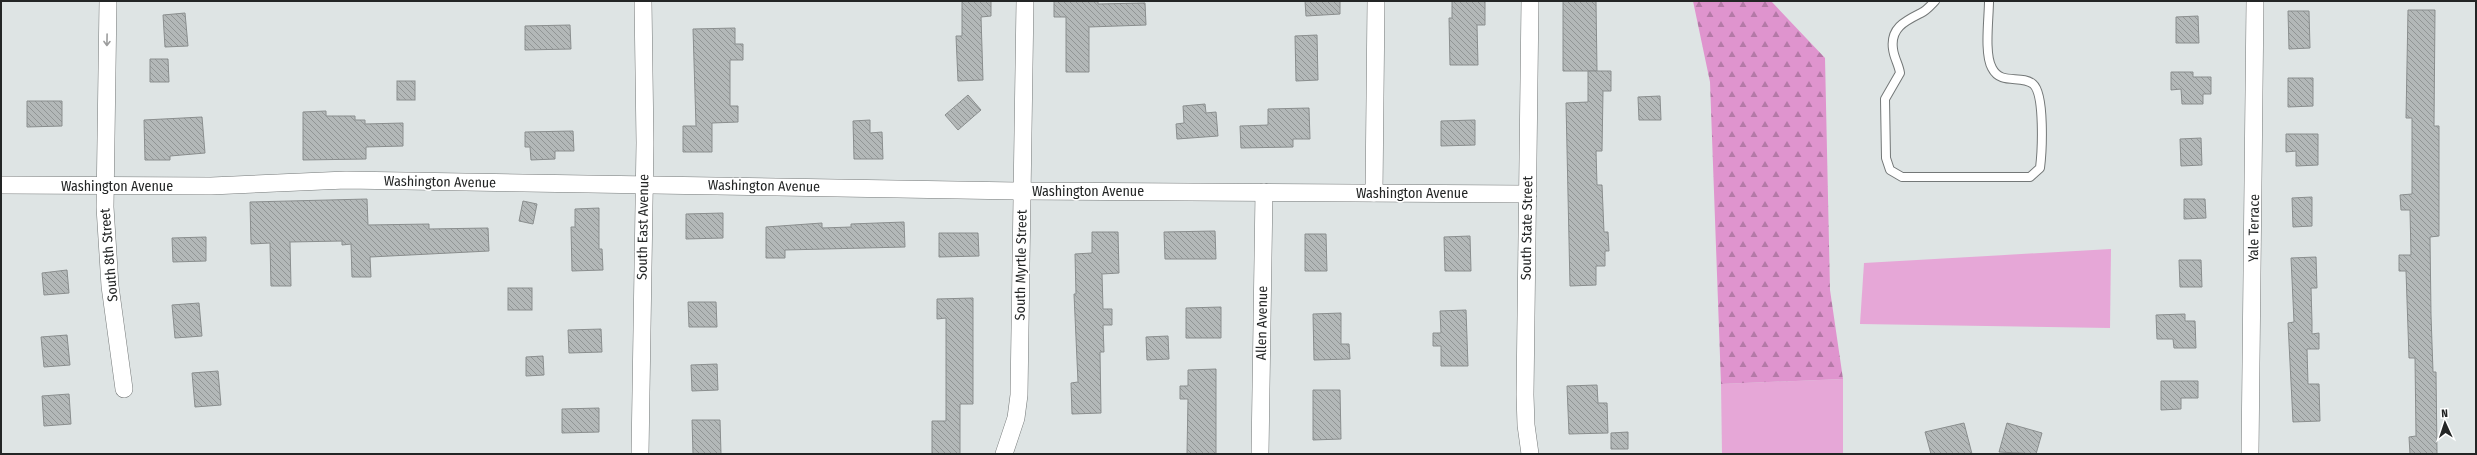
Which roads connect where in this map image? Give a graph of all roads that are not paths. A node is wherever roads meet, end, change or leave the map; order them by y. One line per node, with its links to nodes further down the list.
1 (108, 1): 11 (street, South 8th Street, one-way to 11)
2 (644, 1): 9 (street, South East Avenue)
3 (1025, 1): 12 (street, South Myrtle Street)
4 (1376, 1): 14 (street)
5 (1530, 1): 15 (street, South State Street)
6 (1935, 1): 7 (lane)
7 (1989, 1)
8 (2255, 1): 21 (street, Yale Terrace)
9 (644, 184): 11 (street, Washington Avenue); 12 (street, Washington Avenue); 17 (street, South East Avenue)
10 (1, 185): 11 (street, Washington Avenue)
11 (105, 186): 16 (street, South 8th Street)
12 (1022, 191): 13 (street, Washington Avenue); 18 (street, South Myrtle Street)
13 (1264, 192): 14 (street, Washington Avenue); 19 (street, Allen Avenue)
14 (1374, 193): 15 (street, Washington Avenue)
15 (1528, 194): 20 (street, South State Street)
16 (124, 389)
17 (640, 454)
18 (1004, 454)
19 (1260, 454)
20 (1530, 454)
21 (2250, 454)

